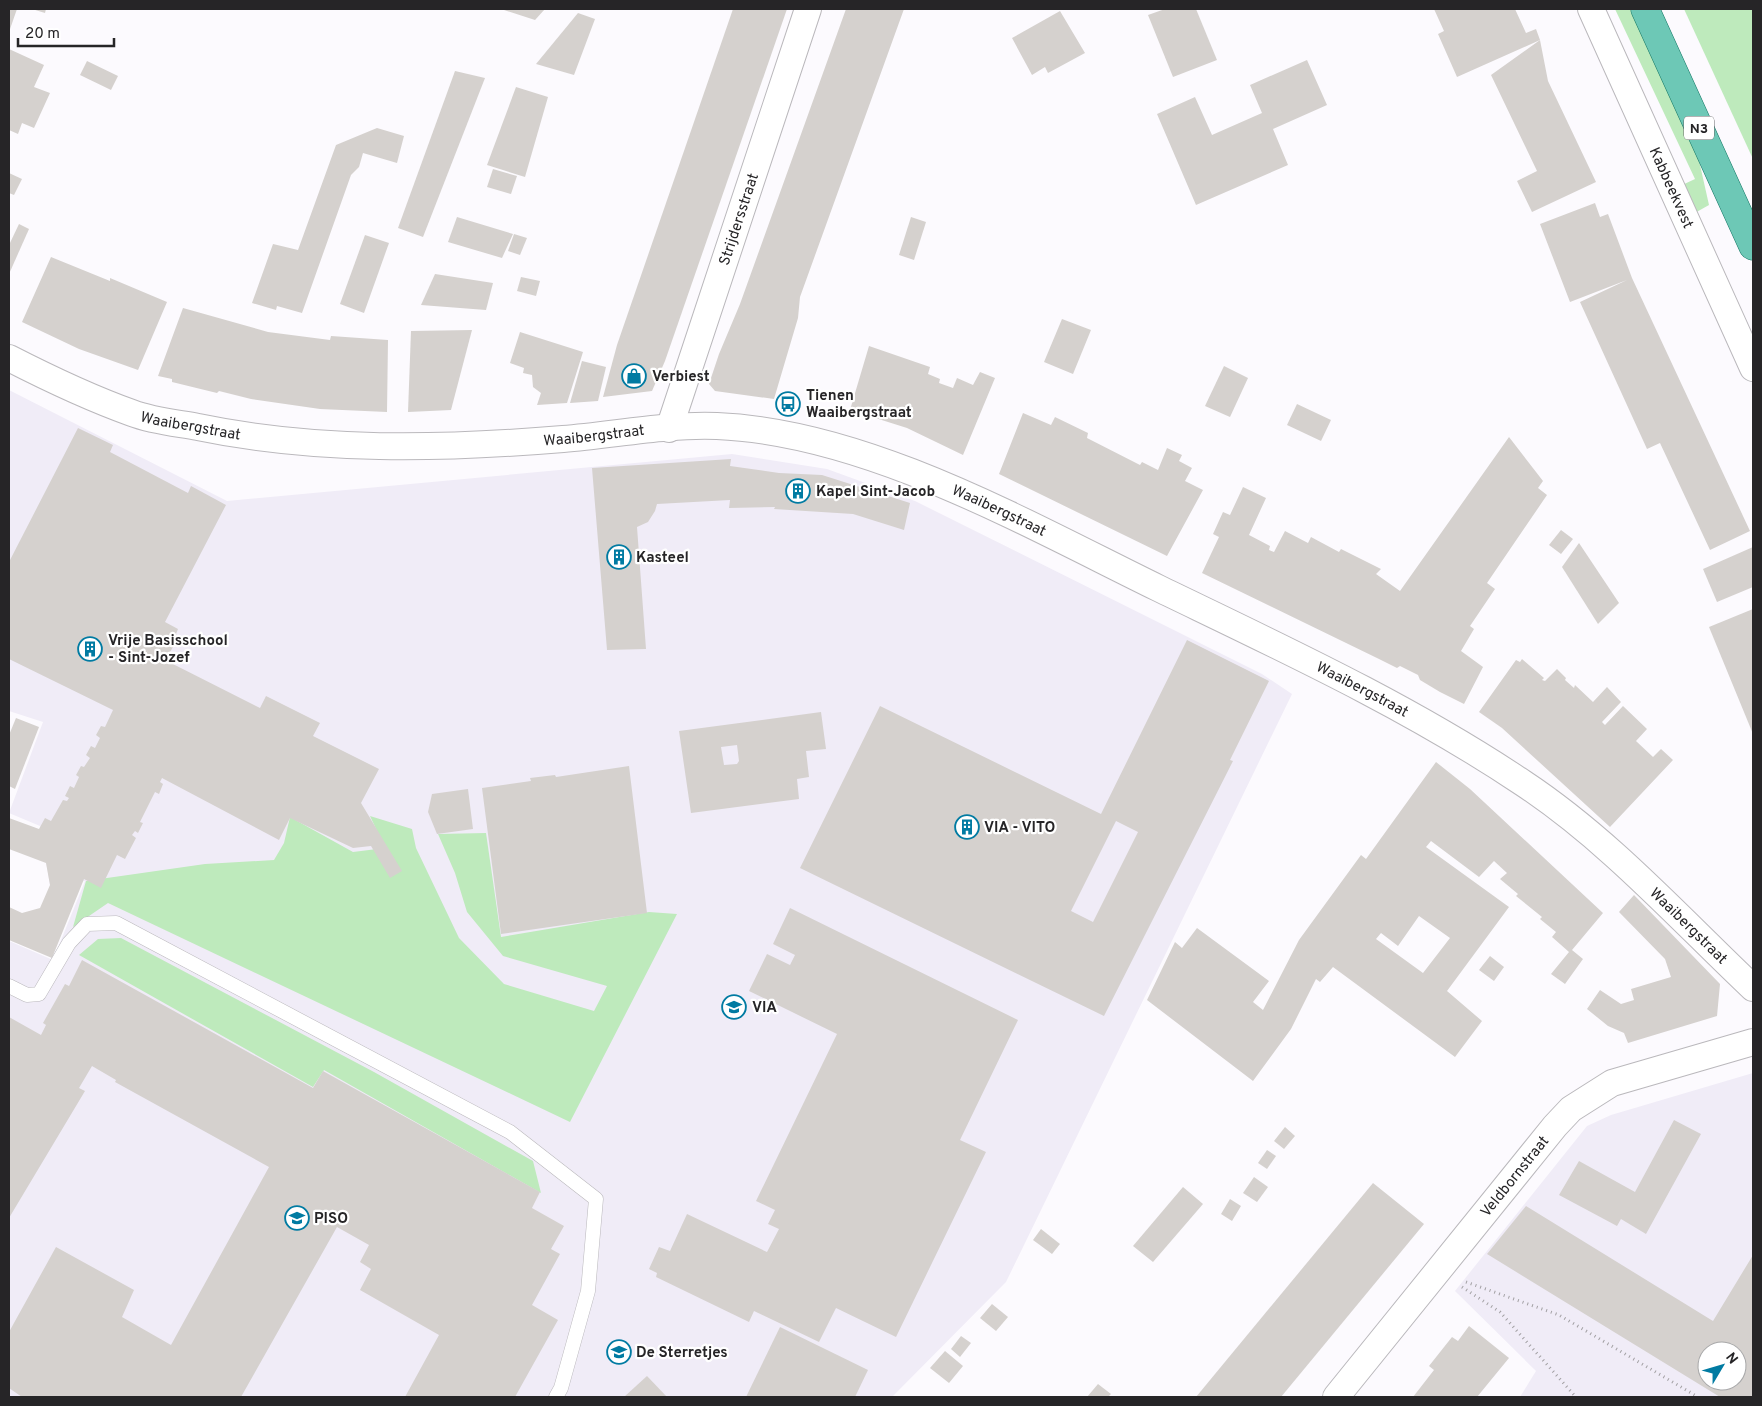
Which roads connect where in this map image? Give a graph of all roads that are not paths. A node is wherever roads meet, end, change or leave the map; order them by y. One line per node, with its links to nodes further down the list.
1 (808, 9): 9 (street, Strijdersstraat)
2 (1591, 9): 8 (street, Kabbeekvest)
3 (1645, 9): 6 (main road, N3)
4 (1664, 9): 5 (main road, N3)
5 (1753, 204)
6 (1753, 246)
7 (9, 358): 9 (street, Waaibergstraat)
8 (1753, 368)
9 (669, 429): 11 (street, Waaibergstraat)
10 (9, 986): 13 (lane)
11 (1753, 988)
12 (1753, 1042): 14 (street, Veldbornstraat)
13 (556, 1397)
14 (1336, 1397)

